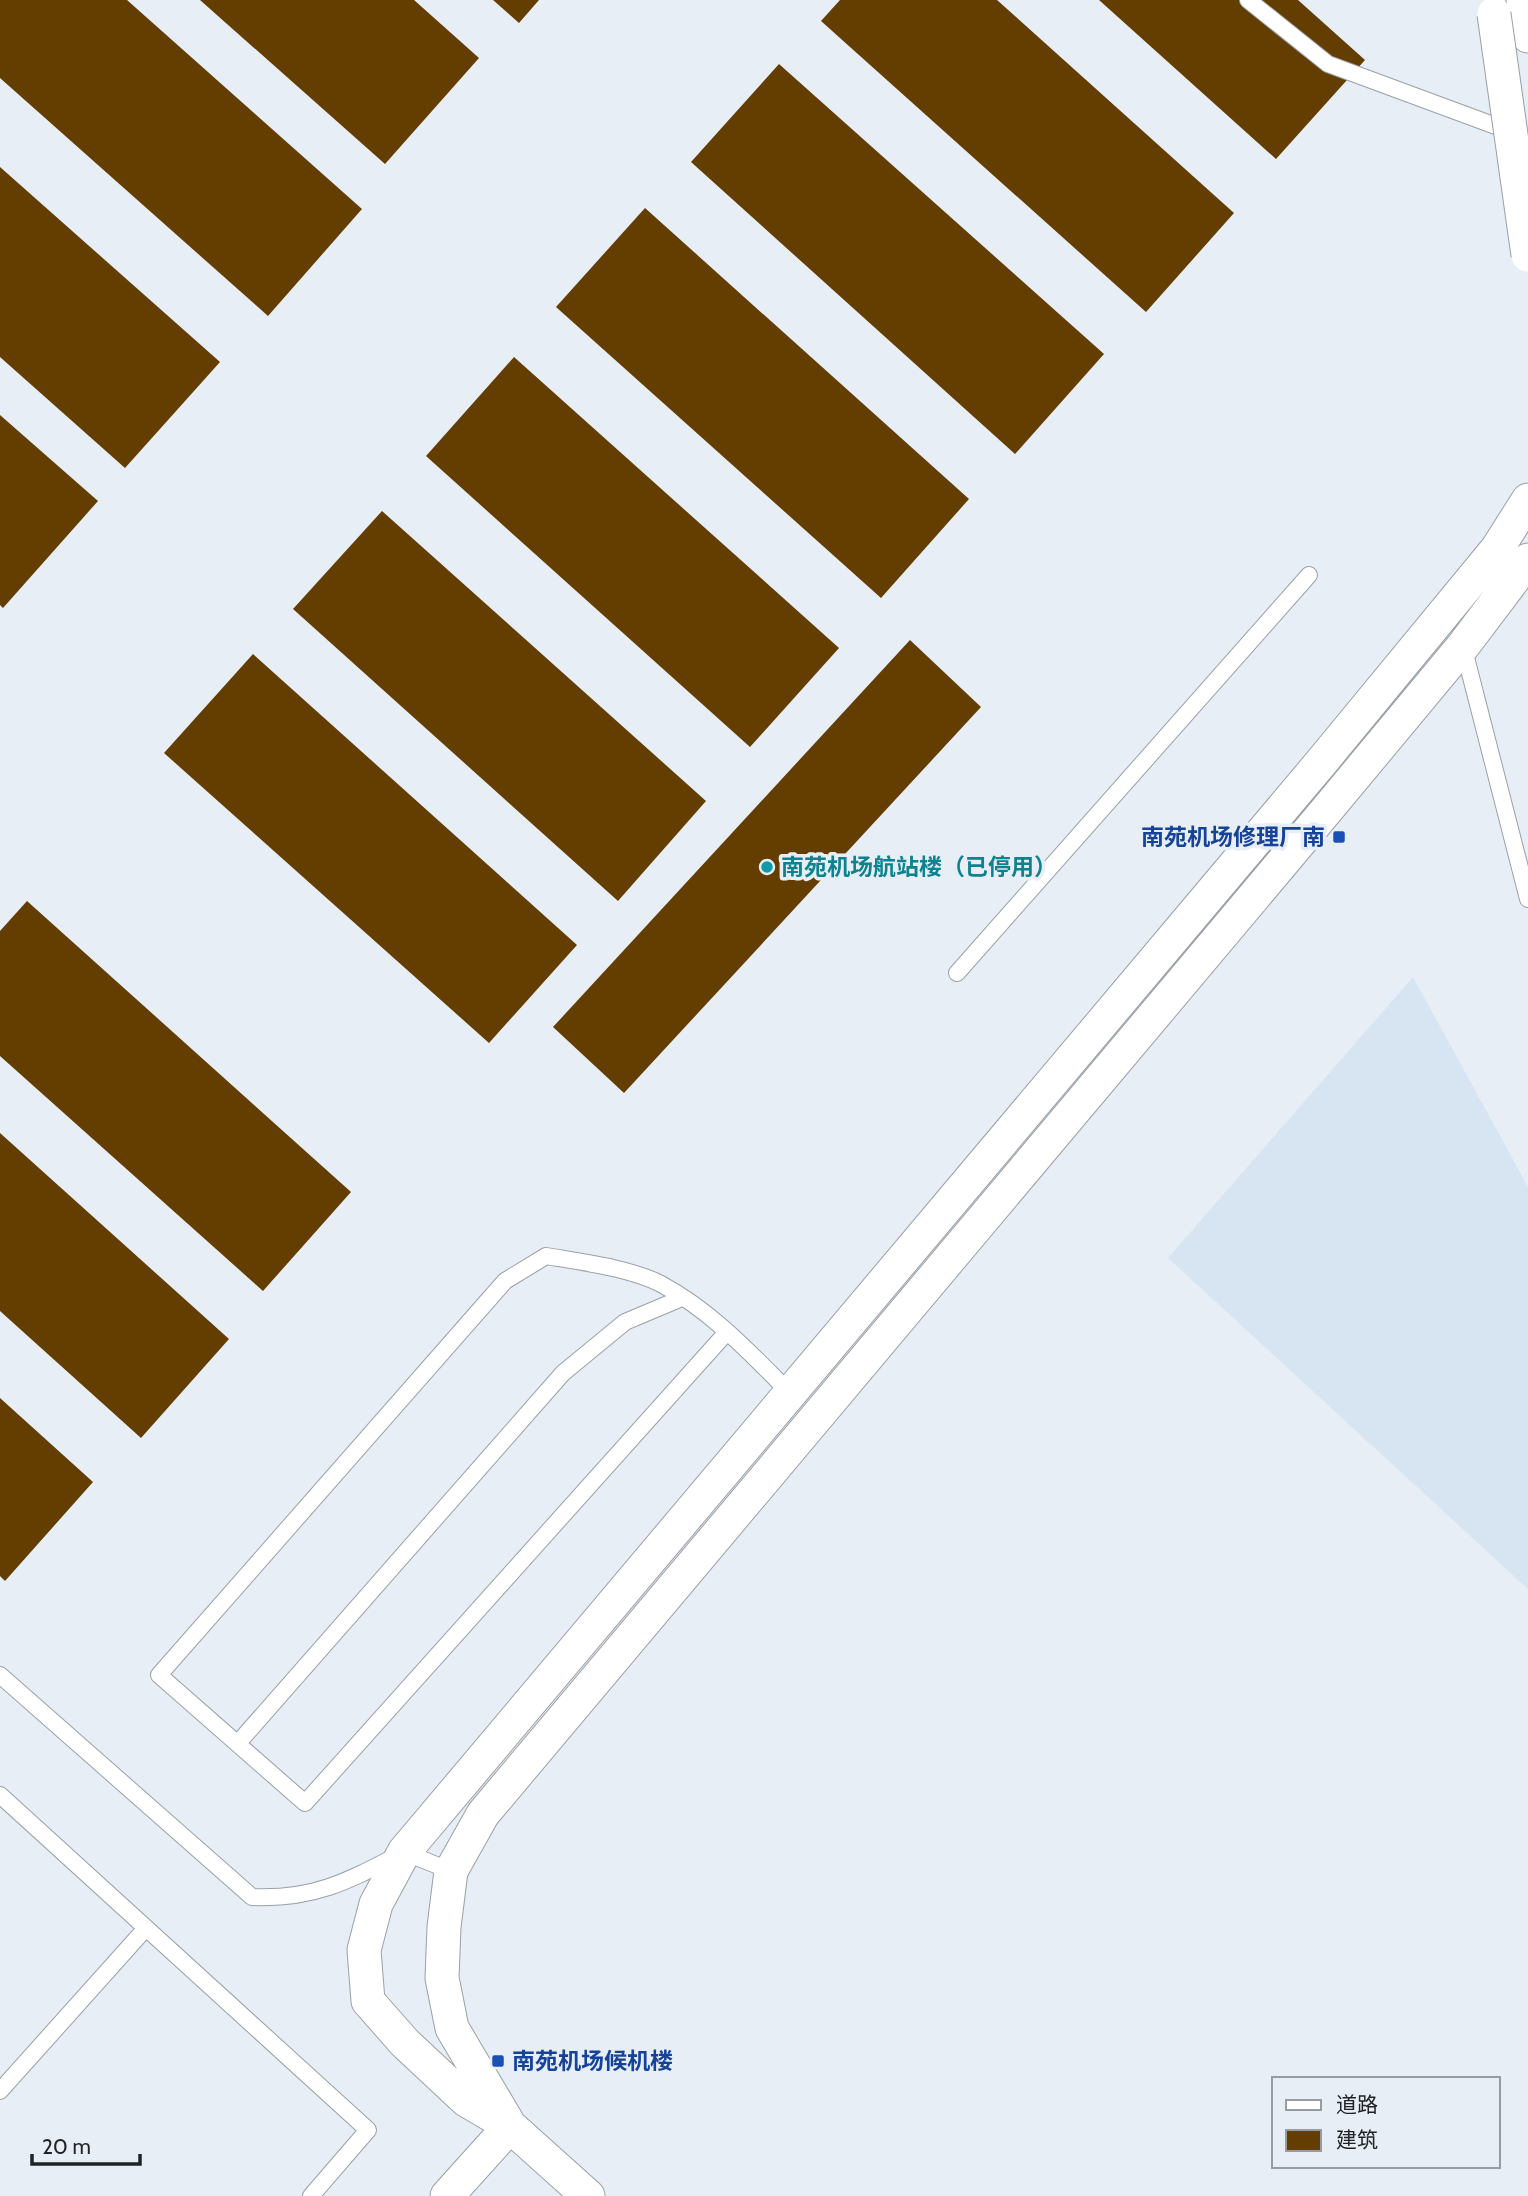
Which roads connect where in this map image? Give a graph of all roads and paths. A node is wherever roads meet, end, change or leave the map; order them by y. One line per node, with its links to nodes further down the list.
1 (1248, 0): 4 (lane)
2 (1503, 4): 3 (street); 5 (street, bridge)
3 (1528, 36)
4 (1528, 136)
5 (1528, 256)
6 (1528, 500): 14 (street)
7 (1528, 560): 9 (street)
8 (1309, 575): 11 (lane)
9 (1463, 646): 10 (lane); 15 (street)
10 (1528, 899)
11 (957, 973)
12 (682, 1298): 13 (lane); 17 (lane); 17 (lane)
13 (727, 1332): 14 (lane); 17 (lane)
14 (792, 1394): 15 (lane); 19 (street)
15 (816, 1419): 20 (street)
16 (0, 1675): 19 (lane)
17 (238, 1743)
18 (0, 1795): 21 (lane)
19 (404, 1852): 20 (lane); 23 (street)
20 (451, 1871): 23 (street)
21 (146, 1928): 22 (lane); 24 (lane)
22 (0, 2091)
23 (510, 2126): 25 (street); 26 (street)
24 (311, 2196)
25 (447, 2196)
26 (588, 2196)

